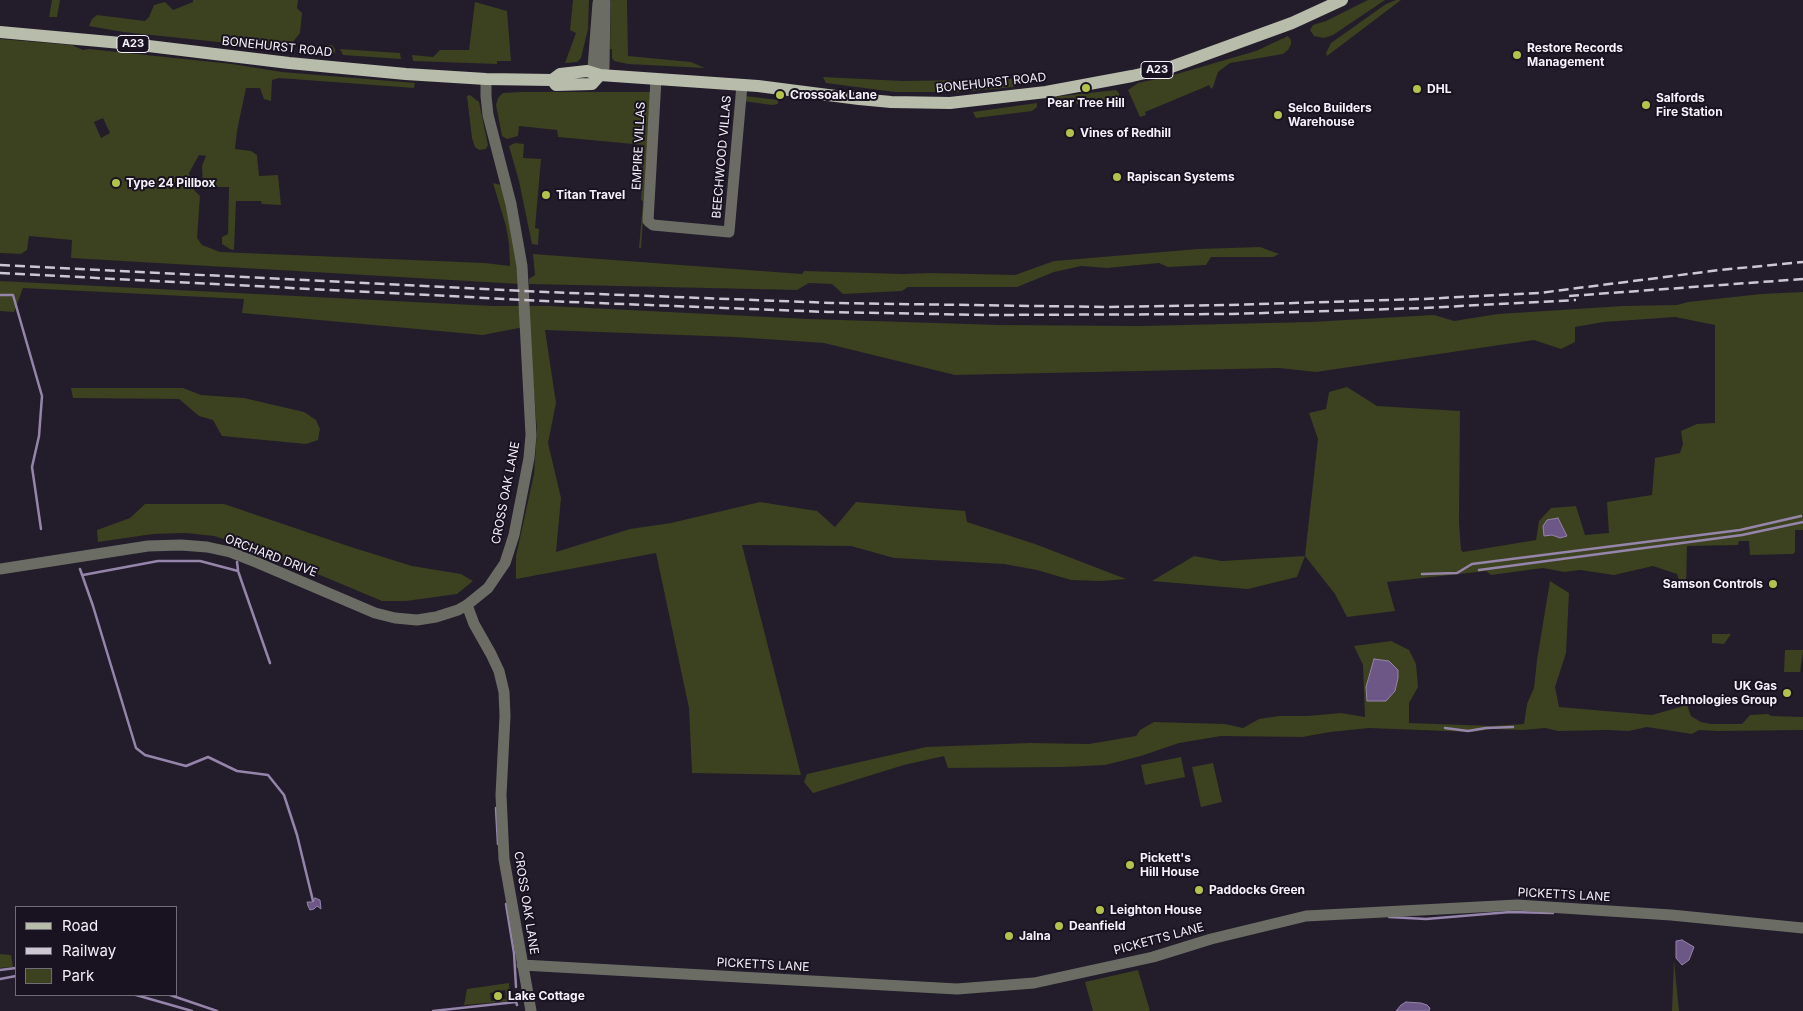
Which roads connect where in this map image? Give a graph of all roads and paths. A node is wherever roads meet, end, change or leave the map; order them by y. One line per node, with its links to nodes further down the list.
1 (601, 0): 4 (street)
2 (1342, 0): 7 (main road, BONEHURST ROAD / A23)
3 (0, 32): 5 (main road, BONEHURST ROAD / A23)
4 (600, 74): 5 (main road, BONEHURST ROAD / A23); 6 (main road, BONEHURST ROAD / A23)
5 (486, 79): 10 (street, CROSS OAK LANE)
6 (656, 79): 7 (main road, BONEHURST ROAD / A23); 8 (street, EMPIRE VILLAS)
7 (742, 85): 8 (street, BEECHWOOD VILLAS)
8 (649, 214)
9 (0, 569): 10 (street, ORCHARD DRIVE)
10 (467, 606): 12 (street, CROSS OAK LANE)
11 (1803, 928): 12 (street, PICKETTS LANE)
12 (522, 965): 13 (street, CROSS OAK LANE)
13 (531, 1011)

